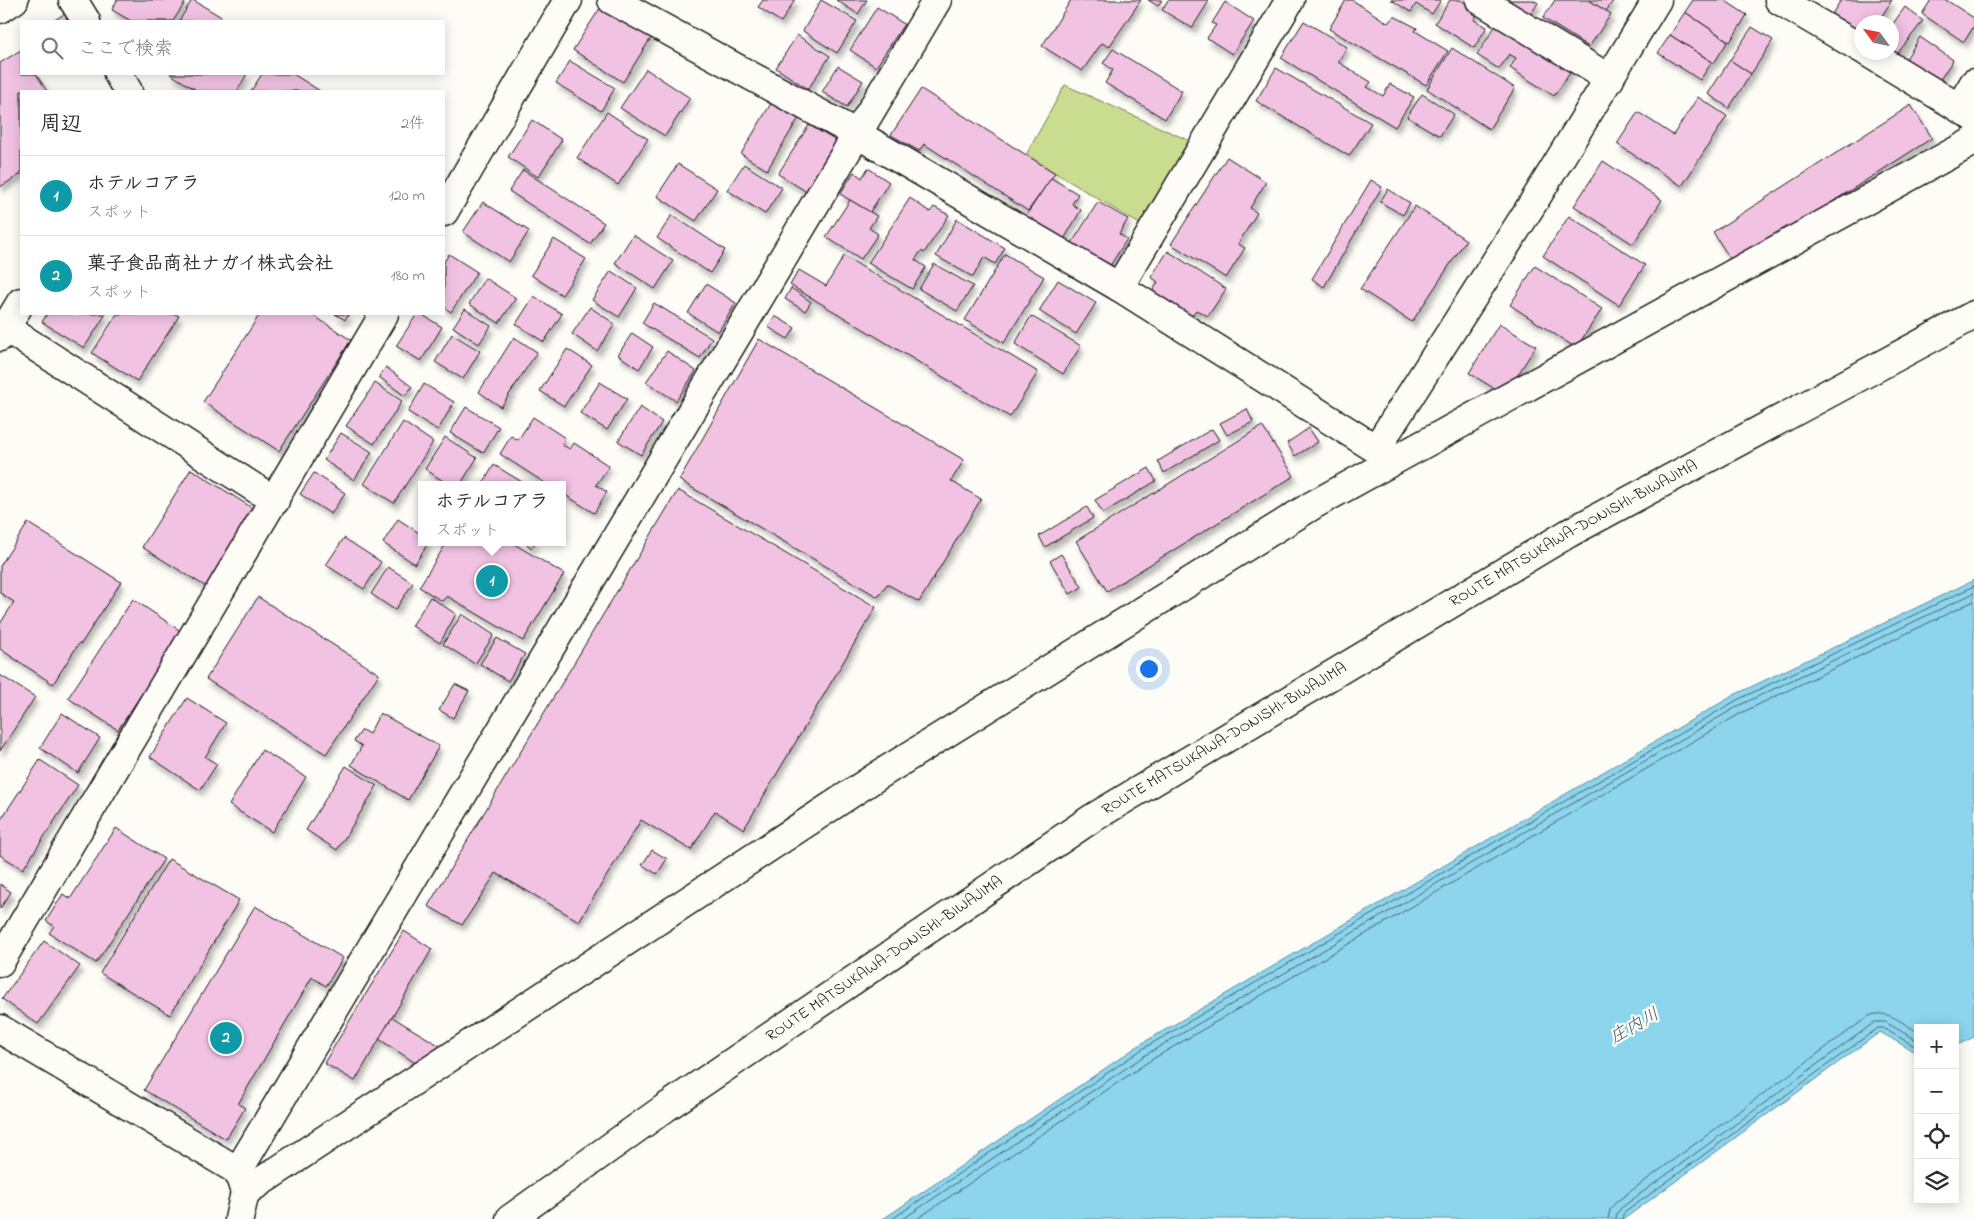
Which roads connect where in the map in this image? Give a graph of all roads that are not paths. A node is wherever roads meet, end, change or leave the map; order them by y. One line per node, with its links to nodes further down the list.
1 (14, 0): 10 (street)
2 (73, 0): 11 (street)
3 (568, 0): 21 (street)
4 (612, 0): 19 (street)
5 (937, 0): 19 (street)
6 (1290, 0): 22 (street)
7 (1480, 0): 15 (street)
8 (1657, 0): 15 (street)
9 (1779, 0): 12 (street)
10 (0, 9)
11 (85, 20)
12 (1854, 44)
13 (1880, 60): 18 (street)
14 (119, 75): 17 (street)
15 (1610, 79): 27 (street)
16 (1974, 83): 18 (street)
17 (127, 90)
18 (1967, 112)
19 (857, 134): 22 (street); 31 (street)
20 (1974, 141): 27 (street)
21 (445, 210)
22 (1119, 287): 27 (street)
23 (20, 304): 26 (street)
24 (1974, 314): 33 (street, ROUTE MATSUKAWA-DONISHI-BIWAJIMA)
25 (383, 315): 28 (street)
26 (3, 333): 28 (street)
27 (1385, 455): 31 (street)
28 (275, 501): 29 (street)
29 (0, 962)
30 (0, 1029): 31 (street)
31 (241, 1181): 32 (street)
32 (238, 1219)
33 (510, 1219)

